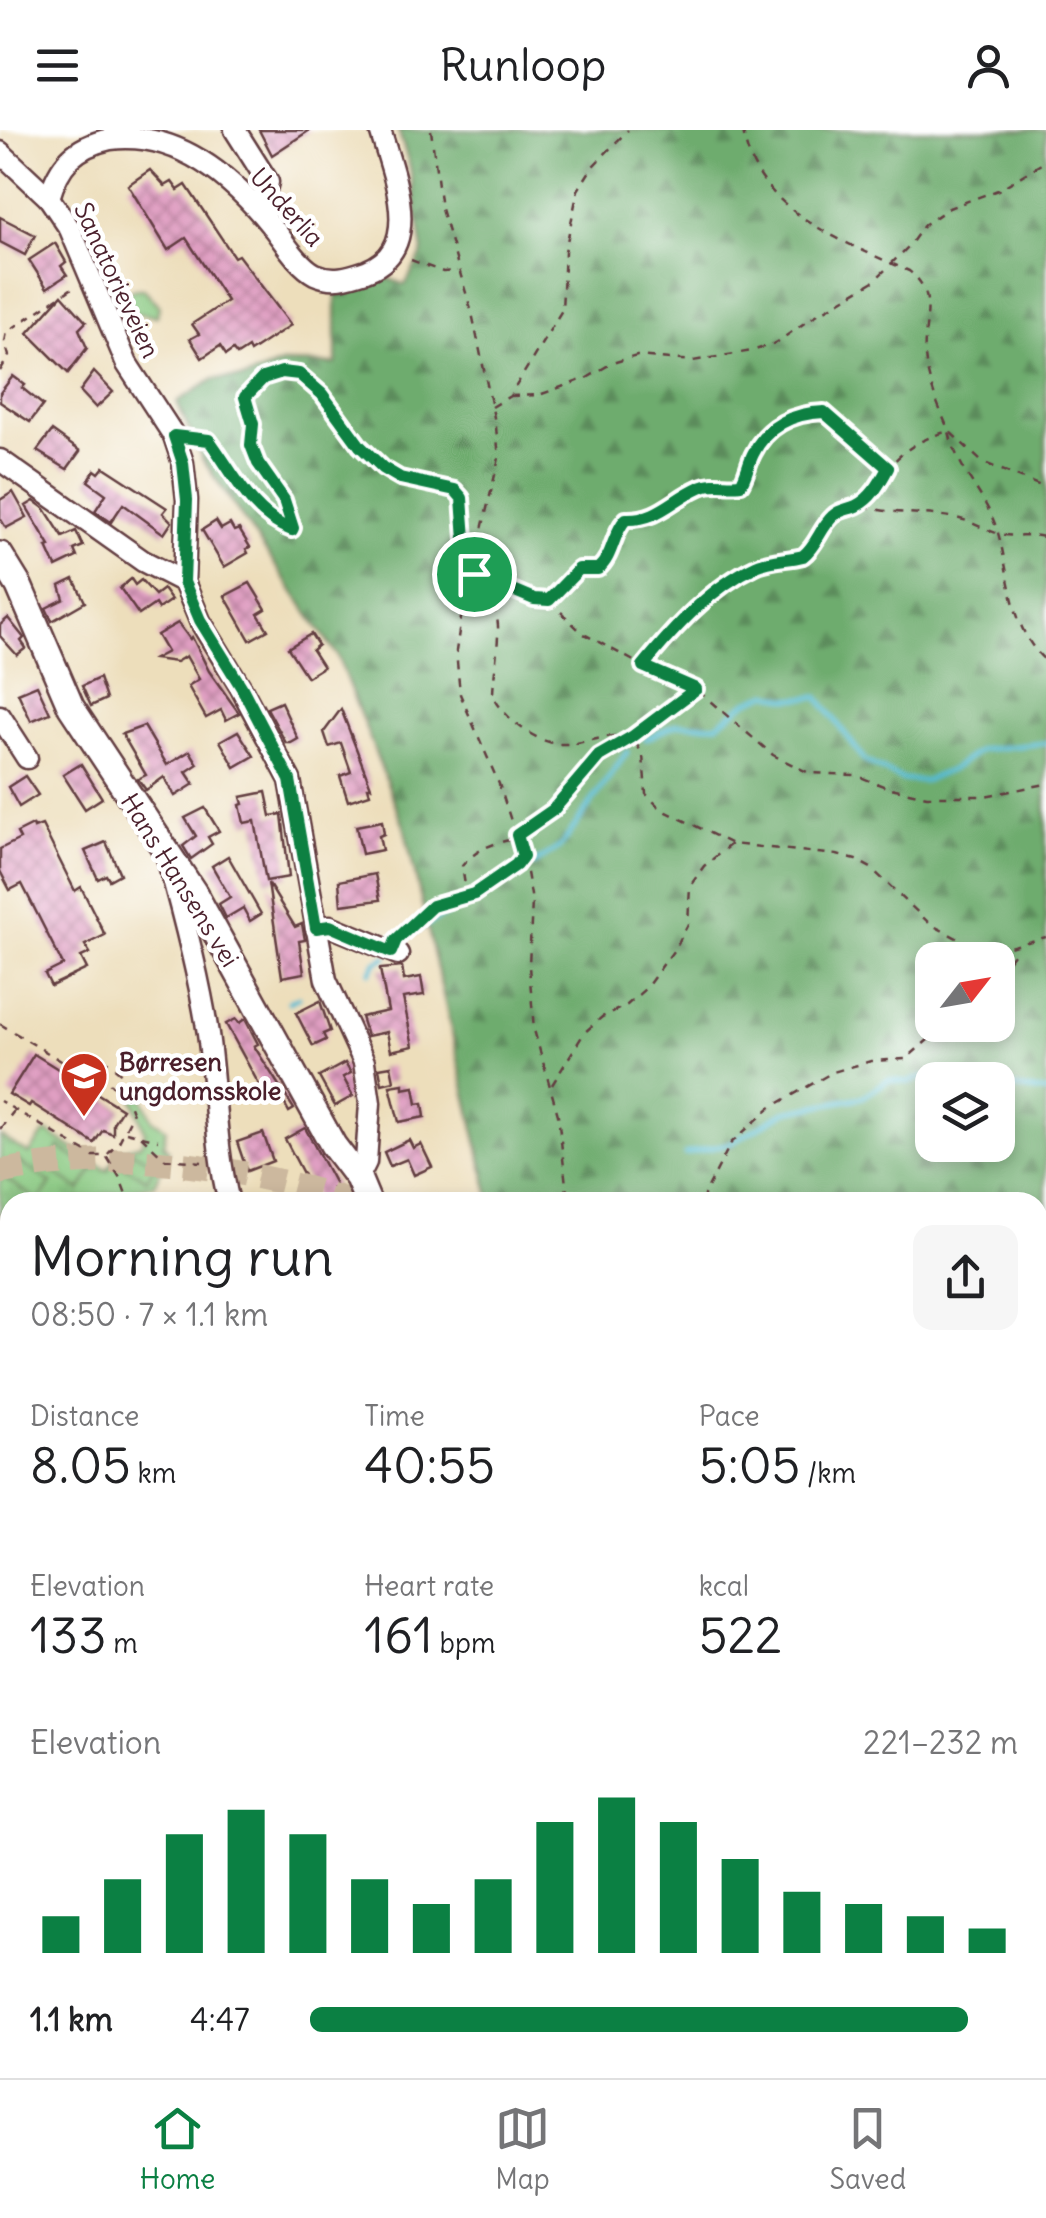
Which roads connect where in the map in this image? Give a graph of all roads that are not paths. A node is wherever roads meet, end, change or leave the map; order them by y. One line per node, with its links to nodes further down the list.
1 (236, 130): 5 (street)
2 (380, 130): 5 (street, Underlia)
3 (0, 152): 4 (street, Sanatorieveien)
4 (50, 198): 5 (street, Underlia); 8 (street, Sanatorieveien)
5 (254, 205)
6 (0, 460): 8 (street)
7 (0, 555): 11 (main road, Hans Hansens vei)
8 (184, 582): 12 (street, Sanatorieveien)
9 (0, 716): 10 (street)
10 (27, 758)
11 (165, 849): 14 (main road, Hans Hansens vei); 15 (street)
12 (316, 928): 13 (street); 14 (street, Sanatorieveien)
13 (395, 953)
14 (358, 1178): 16 (main road, Hans Hansens vei)
15 (227, 1192)
16 (364, 1192)

